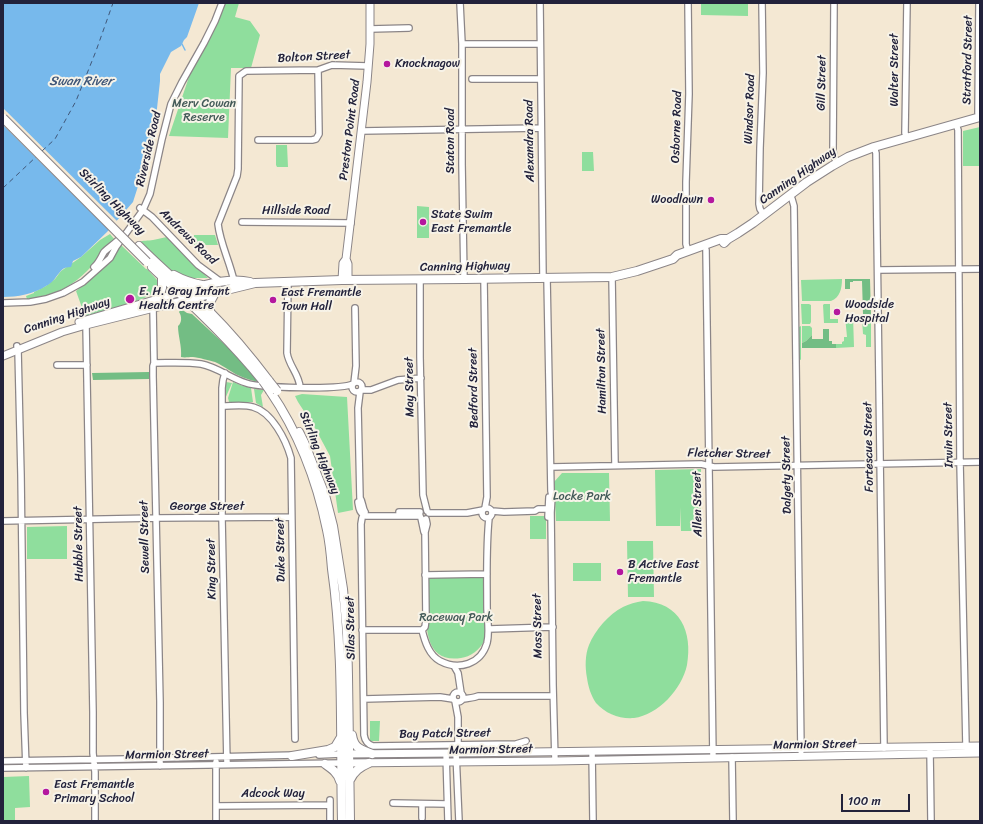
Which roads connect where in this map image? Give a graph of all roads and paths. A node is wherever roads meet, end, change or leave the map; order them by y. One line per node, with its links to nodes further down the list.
1 (221, 3): 30 (street, Riverside Road)
2 (370, 3): 11 (main road, Preston Point Road)
3 (460, 3): 12 (street, Staton Road)
4 (540, 3): 13 (street, Alexandra Road)
5 (688, 3): 36 (street, Osborne Road)
6 (762, 3): 31 (street, Windsor Road)
7 (834, 3): 28 (street, Gill Street)
8 (906, 3): 25 (street, Walter Street)
9 (979, 3): 19 (street, Stratford Street)
10 (409, 28): 11 (street)
11 (370, 29): 14 (main road, Preston Point Road)
12 (462, 44): 13 (street); 23 (street, Staton Road)
13 (540, 44): 17 (street, Alexandra Road)
14 (368, 66): 15 (street, Bolton Street); 24 (main road, Preston Point Road)
15 (318, 70): 26 (street); 49 (street, Bolton Street)
16 (472, 79): 17 (street)
17 (540, 79): 22 (street, Alexandra Road)
18 (3, 112): 38 (highway, Stirling Highway)
19 (980, 117): 21 (highway, Canning Highway)
20 (3, 118): 38 (highway, Stirling Highway, bridge)
21 (956, 124): 25 (highway, Canning Highway); 41 (street, Irwin Street)
22 (541, 128): 23 (street); 44 (street, Alexandra Road)
23 (462, 130): 24 (street); 45 (street, Staton Road)
24 (362, 131): 33 (main road, Preston Point Road)
25 (907, 138): 27 (highway, Canning Highway)
26 (258, 140)
27 (874, 147): 28 (highway, Canning Highway); 40 (street, Fortescue Street)
28 (837, 162): 29 (highway, Canning Highway)
29 (789, 196): 31 (highway, Canning Highway); 81 (street, Dalgety Street)
30 (141, 209): 50 (street, Andrews Road); 59 (street, Riverside Road)
31 (764, 215): 34 (highway, Canning Highway)
32 (242, 222): 33 (street, Hillside Road)
33 (350, 223): 47 (main road, Preston Point Road)
34 (728, 239): 35 (highway, Canning Highway); 36 (highway, Canning Highway)
35 (706, 250): 37 (highway, Canning Highway); 82 (street, Allen Street)
36 (688, 251): 37 (highway, Canning Highway)
37 (673, 259): 43 (highway, Canning Highway)
38 (149, 260): 42 (highway, Stirling Highway)
39 (980, 269): 41 (street)
40 (878, 270): 41 (street); 79 (street, Fortescue Street)
41 (958, 270): 77 (street, Irwin Street)
42 (164, 274): 53 (highway); 54 (highway, Stirling Highway); 57 (highway)
43 (612, 277): 44 (highway, Canning Highway); 80 (street, Hamilton Street)
44 (545, 278): 46 (highway, Canning Highway); 83 (street, Moss Street)
45 (464, 279): 46 (highway, Canning Highway); 48 (highway, Canning Highway)
46 (484, 279): 86 (street, Bedford Street)
47 (345, 280): 48 (highway, Canning Highway); 51 (highway, Canning Highway)
48 (420, 280): 71 (street, May Street)
49 (234, 281): 50 (highway, Canning Highway); 52 (highway, Canning Highway)
50 (221, 282): 53 (highway, Canning Highway)
51 (288, 282): 52 (highway, Canning Highway); 73 (street)
52 (255, 283): 55 (highway, Canning Highway)
53 (204, 285): 54 (highway, Canning Highway)
54 (182, 291): 56 (highway, Stirling Highway); 57 (main road, Canning Highway); 58 (highway, Stirling Highway)
55 (215, 292): 56 (highway, Canning Highway); 62 (highway)
56 (194, 298): 58 (highway, Canning Highway); 62 (highway, Stirling Highway)
57 (158, 299): 63 (main road, Canning Highway)
58 (186, 300): 60 (main road, Canning Highway); 72 (highway, Stirling Highway)
59 (3, 303)
60 (153, 308): 63 (main road, Canning Highway); 69 (street, Sewell Street)
61 (355, 308): 74 (street, Silas Street)
62 (210, 313): 72 (highway, Stirling Highway)
63 (85, 323): 64 (main road, Canning Highway); 68 (street, Hubble Street)
64 (17, 348): 65 (main road, Canning Highway); 66 (main road, Canning Highway); 93 (street)
65 (3, 351)
66 (3, 356)
67 (57, 365): 68 (street)
68 (87, 365): 91 (street, Hubble Street)
69 (154, 365): 70 (street); 89 (street, Sewell Street)
70 (225, 373): 73 (street); 76 (street, King Street)
71 (421, 380): 74 (street); 87 (street, May Street)
72 (266, 381): 75 (highway, Stirling Highway, bridge)
73 (300, 387): 74 (street)
74 (357, 387): 85 (street, Silas Street)
75 (273, 391): 101 (highway, Stirling Highway); 105 (highway, Stirling Highway)
76 (222, 406): 88 (street, Duke Street); 90 (street, King Street)
77 (960, 462): 78 (street, Fletcher Street); 79 (street, Fletcher Street); 110 (street, Irwin Street)
78 (980, 462)
79 (880, 464): 81 (street, Fletcher Street); 112 (street, Fortescue Street)
80 (614, 465): 82 (street, Fletcher Street); 83 (street, Fletcher Street)
81 (798, 465): 82 (street, Fletcher Street); 117 (street, Dalgety Street)
82 (709, 466): 113 (street, Allen Street)
83 (551, 467): 84 (street, Moss Street)
84 (550, 511): 86 (street); 96 (street, Moss Street)
85 (364, 513): 87 (street); 99 (street, Silas Street)
86 (487, 513): 87 (street); 94 (street)
87 (424, 514): 95 (street, May Street)
88 (291, 517): 90 (street, George Street); 106 (street, Duke Street)
89 (156, 518): 90 (street, George Street); 91 (street, George Street); 126 (street, Sewell Street)
90 (222, 518): 124 (street, King Street)
91 (89, 519): 93 (street, George Street); 130 (street, Hubble Street)
92 (3, 521): 93 (street, George Street)
93 (22, 521): 129 (street)
94 (487, 574): 95 (street); 98 (street)
95 (425, 575): 97 (street, May Street)
96 (551, 628): 98 (street); 102 (street, Moss Street)
97 (421, 629): 99 (street); 100 (street)
98 (489, 629): 100 (street)
99 (362, 630): 104 (street, Silas Street)
100 (458, 666): 103 (street)
101 (348, 676): 121 (highway, Stirling Highway); 122 (highway)
102 (552, 696): 103 (street); 116 (street, Moss Street)
103 (458, 697): 104 (street); 109 (street)
104 (364, 699): 107 (street, Silas Street)
105 (341, 736): 121 (highway, Stirling Highway); 123 (highway)
106 (295, 739)
107 (366, 741): 109 (street, Bay Patch Street)
108 (526, 741): 109 (street, Bay Patch Street)
109 (458, 745)
110 (966, 746): 111 (main road, Marmion Street); 114 (main road, Marmion Street)
111 (980, 746)
112 (884, 748): 114 (main road, Marmion Street); 117 (main road, Marmion Street)
113 (713, 750): 115 (main road, Marmion Street); 117 (main road, Marmion Street); 128 (street, Allen Street)
114 (930, 750): 117 (main road, Marmion Street); 120 (main road, Marmion Street); 161 (street)
115 (592, 751): 116 (main road, Marmion Street); 131 (street)
116 (553, 752): 119 (main road, Marmion Street); 133 (street, Moss Street)
117 (801, 752): 125 (main road, Marmion Street)
118 (446, 753): 119 (main road, Marmion Street); 122 (main road, Marmion Street); 134 (street)
119 (456, 753): 135 (street)
120 (980, 753)
121 (345, 754): 122 (main road, Marmion Street); 123 (street, Marmion Street); 136 (highway, Stirling Highway)
122 (372, 754)
123 (292, 756): 124 (street, Marmion Street)
124 (227, 757): 127 (street, Marmion Street); 138 (street, King Street)
125 (732, 757): 128 (main road, Marmion Street); 160 (street)
126 (160, 758): 127 (street, Marmion Street); 130 (street, Marmion Street); 141 (street, Sewell Street)
127 (216, 758): 140 (street)
128 (713, 758): 131 (main road, Marmion Street)
129 (26, 760): 130 (street, Marmion Street); 132 (street, Marmion Street); 144 (street)
130 (94, 760): 142 (street, Hubble Street)
131 (592, 760): 133 (main road, Marmion Street); 159 (street)
132 (3, 761)
133 (553, 761): 135 (main road, Marmion Street)
134 (446, 762): 135 (main road, Marmion Street); 137 (main road, Marmion Street); 149 (street)
135 (457, 762): 158 (street)
136 (345, 763): 137 (main road, Marmion Street); 139 (street, Marmion Street); 145 (highway, Stirling Highway); 146 (highway, Stirling Highway)
137 (369, 763): 145 (highway)
138 (227, 764): 139 (street, Marmion Street); 140 (street, Marmion Street)
139 (325, 764): 146 (highway)
140 (216, 765): 141 (street, Marmion Street); 150 (street)
141 (160, 766): 142 (street, Marmion Street)
142 (94, 767): 144 (street, Marmion Street); 152 (street, Hubble Street)
143 (3, 768): 144 (street, Marmion Street)
144 (26, 768)
145 (349, 780): 156 (highway, Stirling Highway)
146 (342, 788): 155 (highway, Stirling Highway)
147 (392, 803): 148 (street)
148 (422, 804): 149 (street); 151 (street)
149 (447, 804): 157 (street)
150 (216, 806): 153 (street); 154 (street, Adcock Way)
151 (422, 818)
152 (95, 821)
153 (216, 821)
154 (330, 821)
155 (342, 821)
156 (350, 821)
157 (448, 821)
158 (459, 821)
159 (593, 821)
160 (733, 821)
161 (931, 821)

